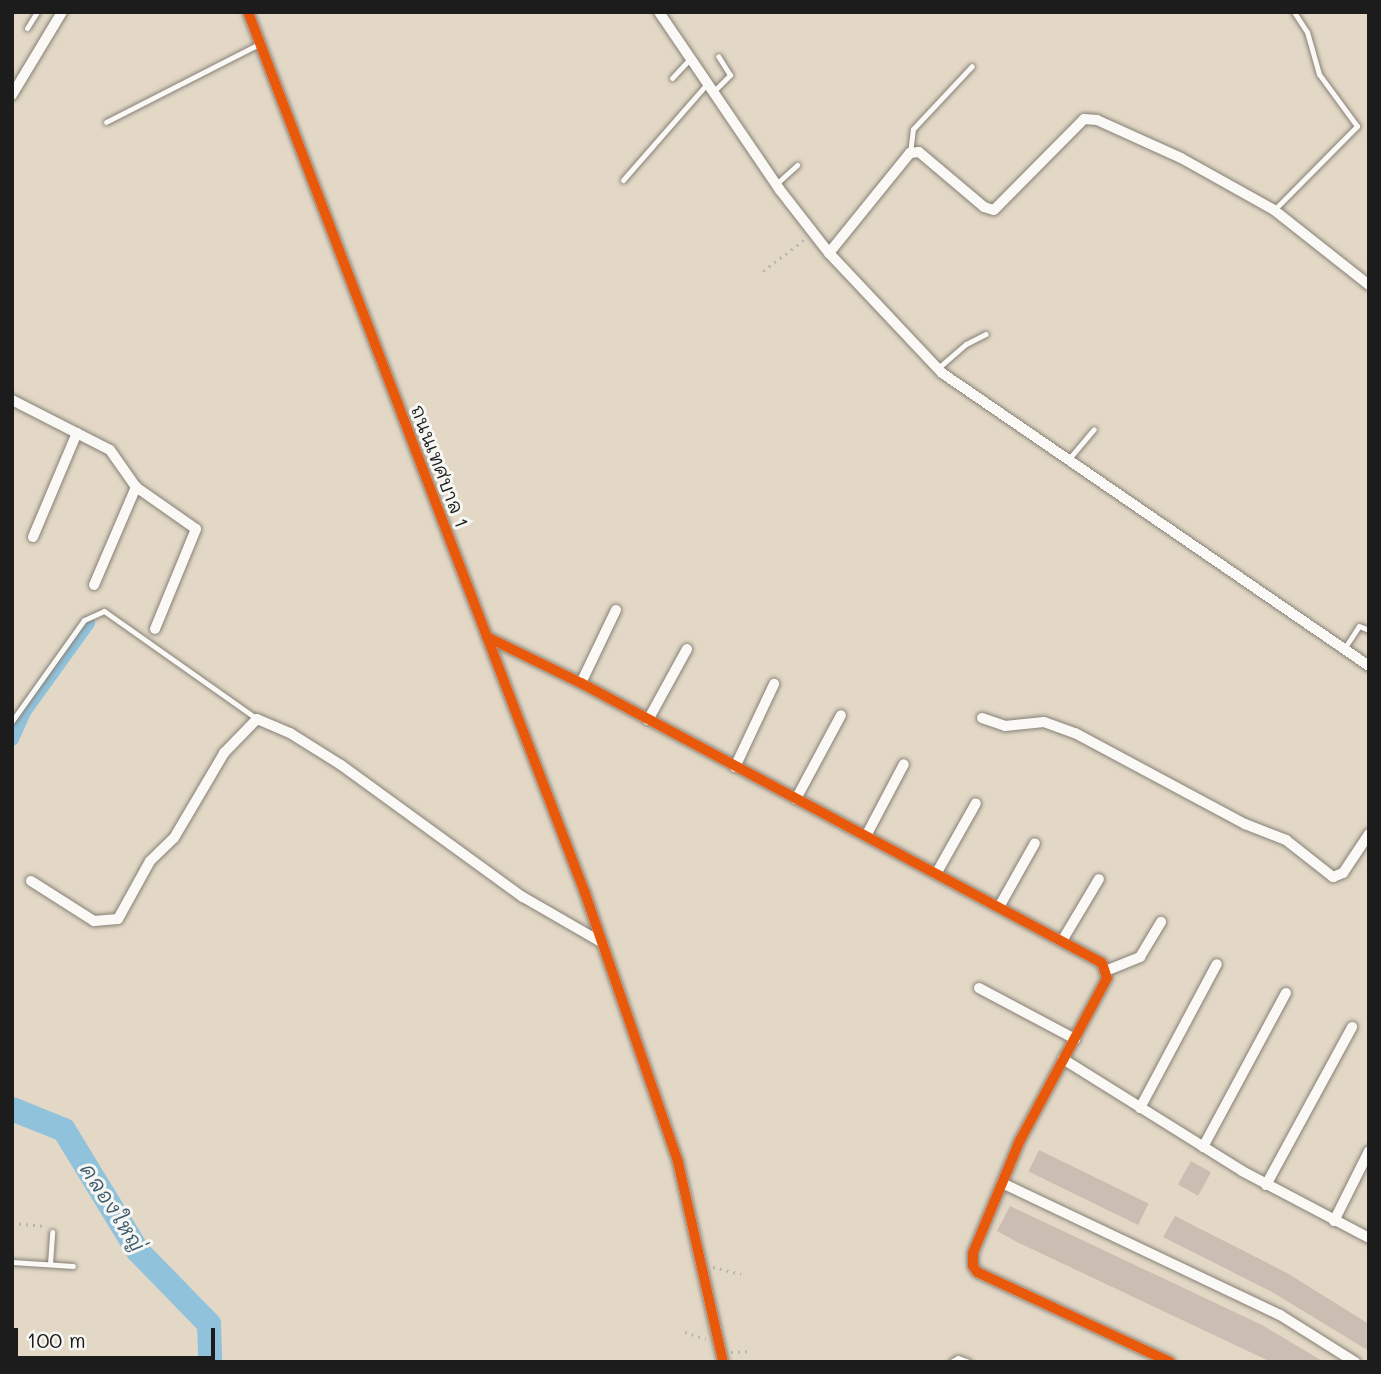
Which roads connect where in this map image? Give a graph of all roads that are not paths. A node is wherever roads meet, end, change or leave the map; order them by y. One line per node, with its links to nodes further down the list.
1 (37, 12): 6 (lane)
2 (62, 12): 13 (street)
3 (248, 12): 7 (street, ถนนเทศบาล 1)
4 (1294, 12): 19 (lane)
5 (661, 13): 9 (street)
6 (27, 28)
7 (260, 43): 14 (lane); 34 (street, ถนนเทศบาล 1)
8 (718, 56): 12 (lane)
9 (690, 59): 11 (lane); 12 (street)
10 (972, 66): 15 (lane)
11 (672, 78)
12 (709, 89): 17 (lane); 18 (street)
13 (12, 95)
14 (106, 122)
15 (910, 153): 19 (street); 20 (street)
16 (797, 164): 18 (lane)
17 (623, 180)
18 (775, 184): 20 (street)
19 (1274, 210): 21 (street)
20 (829, 253): 23 (street)
21 (1369, 285)
22 (986, 334): 23 (lane)
23 (937, 369): 27 (street)
24 (12, 400): 26 (street)
25 (1094, 429): 27 (lane)
26 (77, 433): 28 (street); 29 (street)
27 (1066, 463): 36 (street)
28 (136, 487): 30 (street); 32 (street)
29 (33, 537)
30 (94, 585)
31 (616, 610): 38 (street)
32 (155, 629)
33 (1369, 629): 36 (lane)
34 (487, 637): 38 (street); 57 (street, ถนนเทศบาล 1)
35 (687, 649): 43 (street)
36 (1344, 649): 37 (street)
37 (1369, 666)
38 (581, 683): 43 (street)
39 (774, 684): 46 (street)
40 (841, 715): 47 (street)
41 (982, 718): 49 (street)
42 (257, 719): 44 (lane); 54 (street); 57 (street)
43 (648, 720): 46 (street)
44 (12, 721)
45 (904, 764): 50 (street)
46 (735, 767): 47 (street)
47 (796, 799): 50 (street)
48 (976, 803): 52 (street)
49 (1369, 834)
50 (866, 836): 52 (street)
51 (1035, 843): 55 (street)
52 (936, 874): 55 (street)
53 (1099, 879): 58 (street)
54 (31, 881)
55 (999, 907): 58 (street)
56 (1161, 922): 60 (street)
57 (600, 937): 77 (street, ถนนเทศบาล 1)
58 (1062, 941): 60 (street)
59 (1217, 964): 66 (street)
60 (1108, 970): 64 (street)
61 (979, 988): 64 (street)
62 (1286, 993): 67 (street)
63 (1352, 1027): 70 (street)
64 (1075, 1039): 65 (street)
65 (1063, 1059): 66 (street); 69 (street)
66 (1140, 1108): 67 (street)
67 (1203, 1147): 70 (street)
68 (1369, 1151): 71 (street)
69 (1002, 1183): 80 (street); 81 (street)
70 (1266, 1185): 71 (street)
71 (1334, 1221): 73 (street)
72 (52, 1232): 75 (lane)
73 (1369, 1238)
74 (12, 1262): 75 (lane)
75 (50, 1264): 76 (lane)
76 (73, 1266)
77 (721, 1352)
78 (951, 1362): 79 (lane)
79 (969, 1362)
80 (1170, 1362)
81 (1355, 1362)

